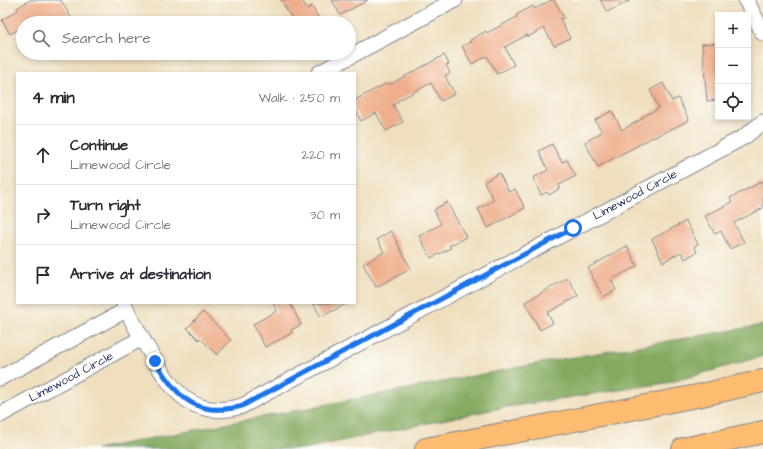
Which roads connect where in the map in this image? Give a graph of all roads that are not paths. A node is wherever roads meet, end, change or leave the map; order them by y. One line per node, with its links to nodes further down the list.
1 (455, 0): 4 (street)
2 (746, 0): 3 (street)
3 (763, 33)
4 (356, 53)
5 (343, 60): 6 (street)
6 (321, 72)
7 (763, 122): 9 (street, Limewood Circle)
8 (125, 306): 9 (street, Limewood Circle); 10 (street, Limewood Circle)
9 (142, 338): 12 (street, Limewood Circle)
10 (0, 378)
11 (763, 381): 14 (highway)
12 (0, 415)
13 (763, 432): 15 (highway)
14 (426, 449)
15 (683, 449)

